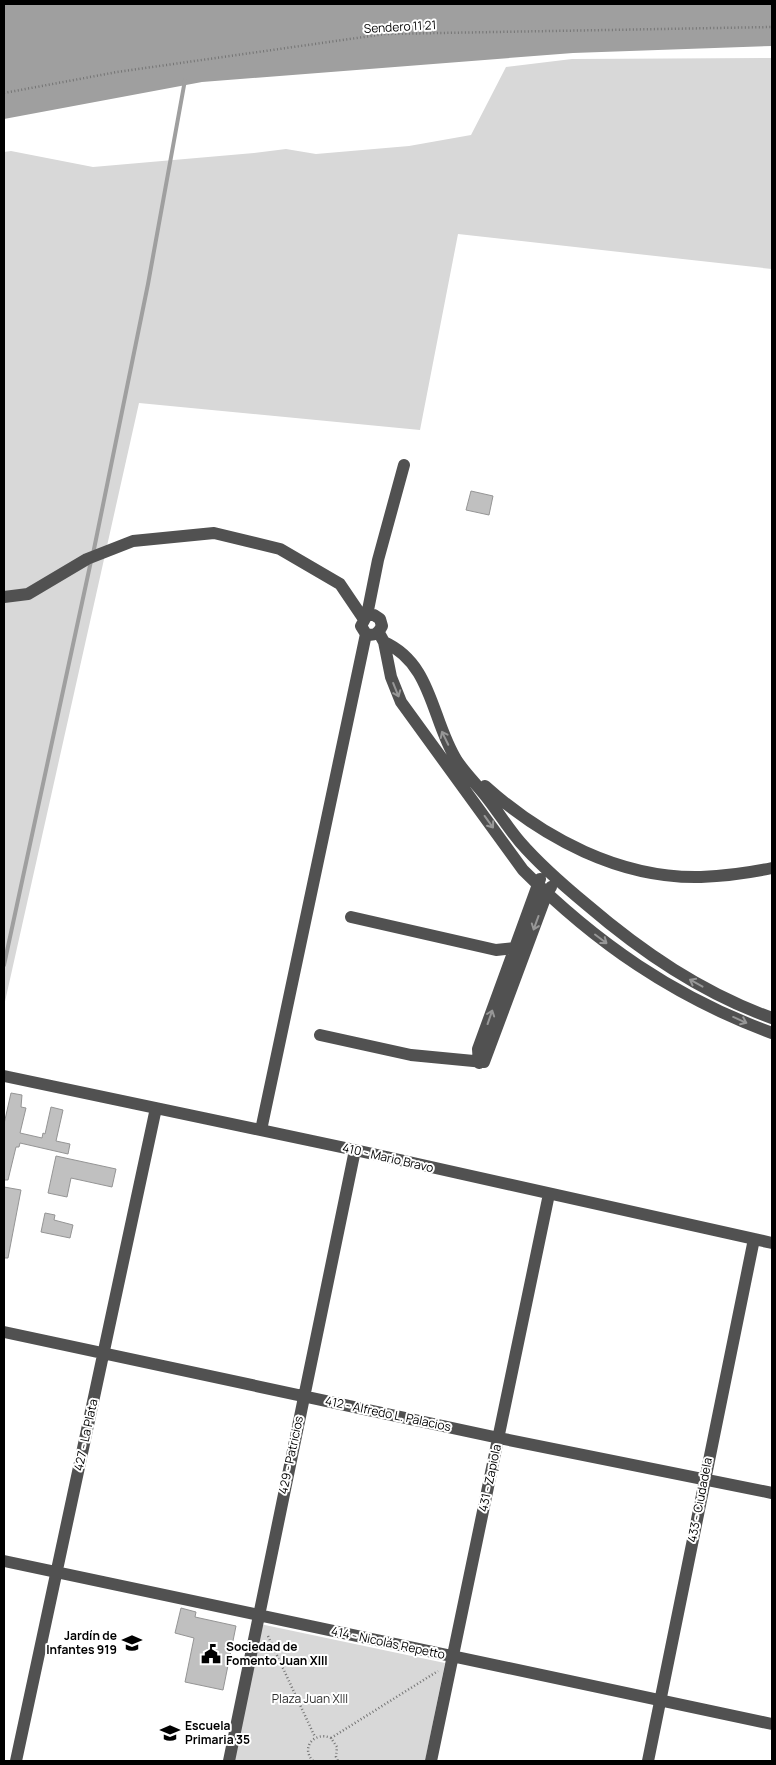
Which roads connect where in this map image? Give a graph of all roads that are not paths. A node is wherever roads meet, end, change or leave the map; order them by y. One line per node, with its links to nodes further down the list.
1 (404, 465): 3 (street)
2 (4, 597): 3 (street)
3 (365, 617): 4 (street); 4 (street)
4 (376, 636): 5 (street, one-way to 5); 5 (street, one-way to 4); 18 (street)
5 (453, 763): 6 (street); 7 (street); 9 (street, one-way to 9)
6 (772, 868)
7 (547, 870): 8 (street); 9 (street)
8 (558, 880): 10 (street); 13 (street, one-way to 8)
9 (537, 884): 10 (street); 12 (street)
10 (547, 893): 12 (street, one-way to 12); 14 (street, one-way to 14)
11 (351, 918): 12 (street)
12 (520, 950): 15 (street)
13 (772, 1018)
14 (772, 1032)
15 (320, 1035)
16 (4, 1076): 17 (street, 410 - Mario Bravo)
17 (156, 1108): 18 (street, 410 - Mario Bravo); 24 (street, 427 - La Plata)
18 (261, 1130): 19 (street, 410 - Mario Bravo)
19 (355, 1150): 20 (street, 410 - Mario Bravo); 25 (street, 429 - Patricios)
20 (550, 1194): 21 (street, 410 - Mario Bravo); 26 (street, 431 - Zapiola)
21 (754, 1239): 22 (street, 410 - Mario Bravo); 27 (street, 433 - Ciudadela)
22 (772, 1243)
23 (4, 1332): 24 (street, 412 - Alfredo L. Palacios)
24 (104, 1353): 25 (street, 412 - Alfredo L. Palacios); 30 (street, 427 - La Plata)
25 (304, 1396): 26 (street, 412 - Alfredo L. Palacios); 31 (street, 429 - Patricios)
26 (499, 1438): 27 (street, 412 - Alfredo L. Palacios); 32 (street, 431 - Zapiola)
27 (704, 1479): 28 (street, 412 - Alfredo L. Palacios); 33 (street, 433 - Ciudadela)
28 (772, 1493)
29 (4, 1561): 30 (street, 414 - Nicolás Repetto)
30 (57, 1573): 31 (street, 414 - Nicolás Repetto); 35 (street, 427 - La Plata)
31 (258, 1616): 32 (street, 414 - Nicolás Repetto); 36 (street, 429 - Patricios)
32 (452, 1659): 33 (street, 414 - Nicolás Repetto); 37 (street, 431 - Zapiola)
33 (660, 1700): 34 (street, 414 - Nicolás Repetto); 38 (street, 433 - Ciudadela)
34 (772, 1724)
35 (16, 1761)
36 (229, 1761)
37 (431, 1761)
38 (648, 1761)

